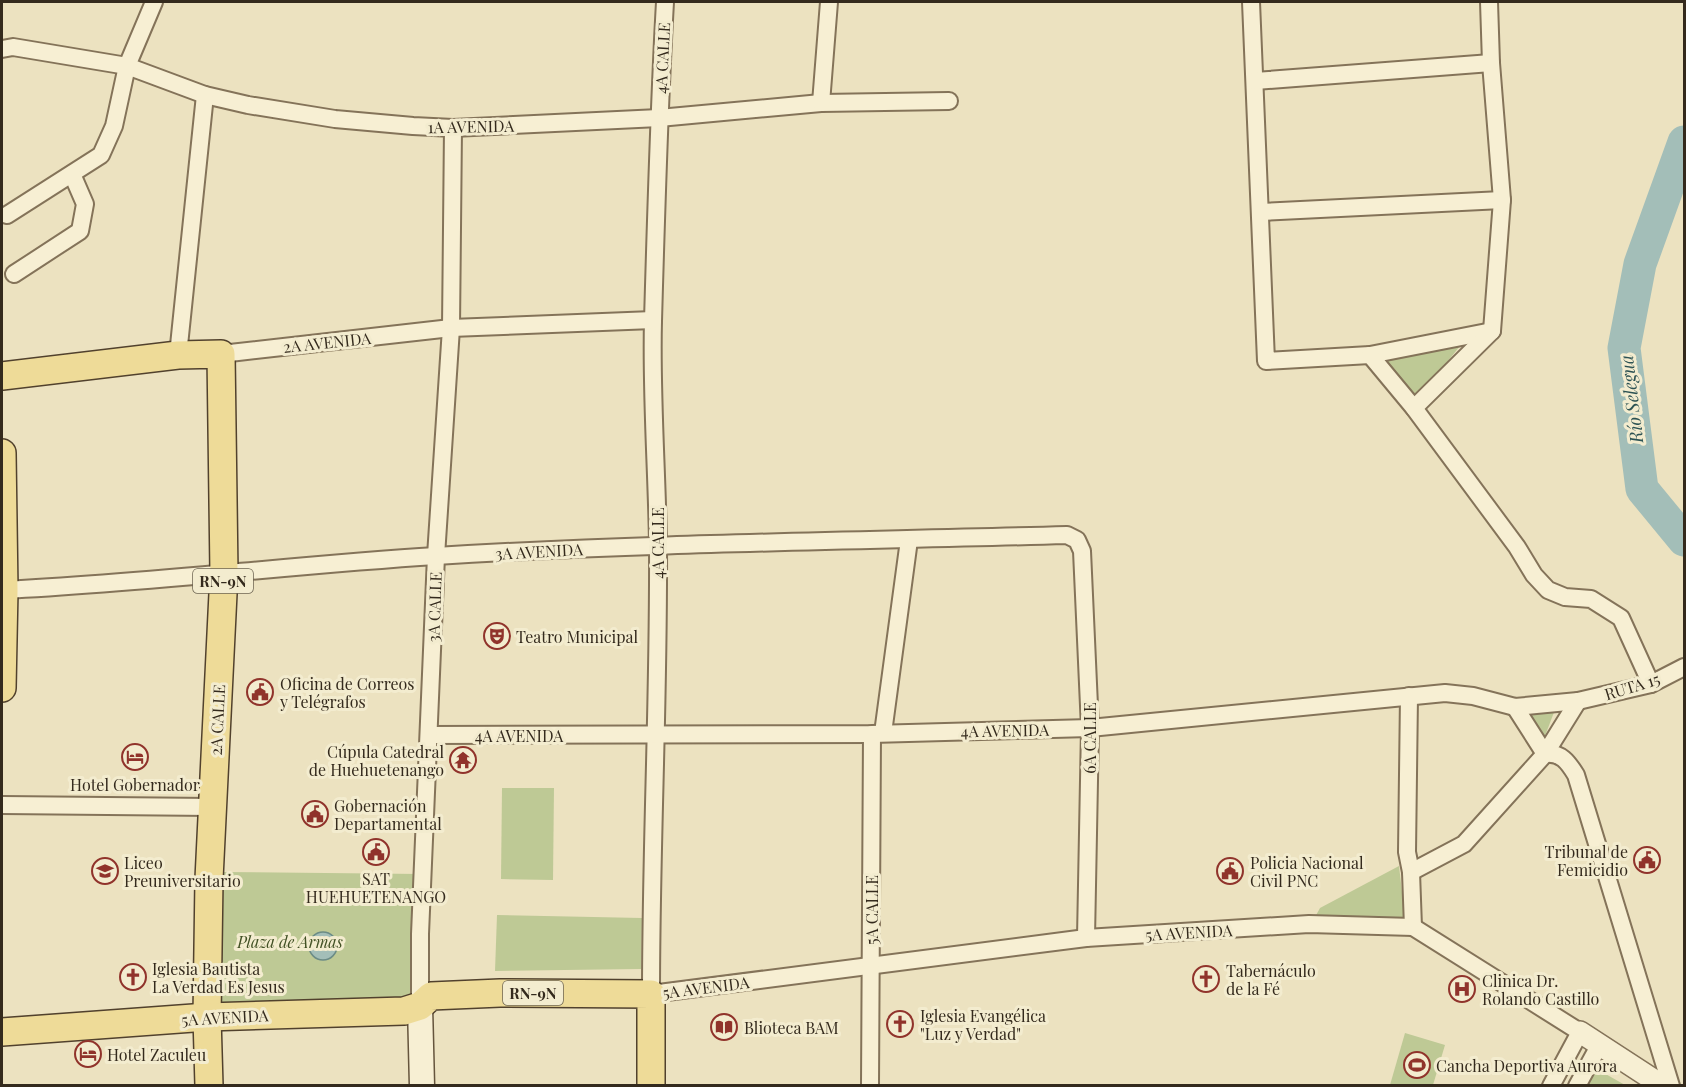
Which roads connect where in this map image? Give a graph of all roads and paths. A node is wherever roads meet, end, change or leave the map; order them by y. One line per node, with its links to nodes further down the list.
1 (154, 2): 8 (street)
2 (665, 2): 13 (street, 4A CALLE)
3 (829, 2): 12 (street)
4 (1251, 2): 9 (street)
5 (1489, 2): 7 (street)
6 (2, 49): 8 (street, 1A AVENIDA)
7 (1491, 63): 9 (street); 16 (street)
8 (127, 66): 10 (street, 1A AVENIDA); 15 (street)
9 (1255, 81): 17 (street)
10 (205, 95): 14 (street, 1A AVENIDA); 24 (street)
11 (949, 101): 12 (street, 1A AVENIDA)
12 (821, 103): 13 (street, 1A AVENIDA)
13 (659, 118): 14 (street, 1A AVENIDA); 20 (street, 4A CALLE)
14 (453, 128): 21 (street, 3A CALLE)
15 (72, 174): 18 (street); 19 (street)
16 (1502, 200): 17 (street); 22 (street)
17 (1260, 212): 25 (street)
18 (7, 215)
19 (14, 274)
20 (653, 320): 21 (street, 2A AVENIDA); 31 (street, 4A CALLE)
21 (451, 328): 23 (street, 2A AVENIDA); 32 (street, 3A CALLE)
22 (1492, 331): 25 (street); 27 (street)
23 (221, 354): 24 (main road, 2A AVENIDA); 33 (main road, 2A CALLE / RN-9N)
24 (178, 355): 26 (main road, 2A AVENIDA)
25 (1370, 355): 27 (street)
26 (2, 376)
27 (1414, 408): 36 (street)
28 (2, 453): 34 (main road)
29 (909, 540): 30 (street, 3A AVENIDA); 31 (street, 3A AVENIDA); 42 (street, 5A CALLE)
30 (1077, 540): 41 (street, 6A CALLE)
31 (658, 546): 32 (street, 3A AVENIDA); 44 (street, 4A CALLE)
32 (436, 556): 33 (street, 3A AVENIDA); 43 (street, 3A CALLE)
33 (224, 573): 34 (street, 3A AVENIDA); 47 (main road, 2A CALLE / RN-9N)
34 (3, 590): 37 (main road)
35 (1684, 667): 36 (street, RUTA 15)
36 (1651, 684): 39 (street, RUTA 15)
37 (2, 688)
38 (1409, 696): 40 (street, 4A AVENIDA); 41 (street, 4A AVENIDA); 48 (street)
39 (1578, 701): 40 (street, 4A AVENIDA); 45 (street)
40 (1515, 707): 45 (street)
41 (1090, 728): 42 (street, 4A AVENIDA); 50 (street, 6A CALLE)
42 (877, 734): 44 (street, 4A AVENIDA); 51 (street, 5A CALLE)
43 (429, 735): 44 (street, 4A AVENIDA); 53 (street, 3A CALLE)
44 (656, 735): 52 (street, 4A CALLE)
45 (1545, 754): 48 (street); 65 (street)
46 (2, 805): 47 (street)
47 (212, 807): 54 (main road, 2A CALLE / RN-9N)
48 (1411, 872): 49 (street)
49 (1413, 927): 50 (street, 5A AVENIDA); 56 (street)
50 (1086, 938): 51 (street, 5A AVENIDA)
51 (871, 966): 52 (street, 5A AVENIDA); 61 (street, 5A CALLE)
52 (651, 994): 53 (main road, 5A AVENIDA / RN-9N); 60 (main road, 4A CALLE)
53 (420, 1006): 54 (main road, 5A AVENIDA / RN-9N); 59 (main road, 3A CALLE)
54 (207, 1017): 55 (main road, 5A AVENIDA); 58 (main road, 2A CALLE)
55 (2, 1032)
56 (1580, 1032): 57 (street); 62 (street)
57 (1600, 1044): 63 (street); 64 (street)
58 (209, 1086)
59 (422, 1086)
60 (651, 1086)
61 (870, 1086)
62 (1551, 1086)
63 (1577, 1086)
64 (1664, 1086)
65 (1671, 1086)

